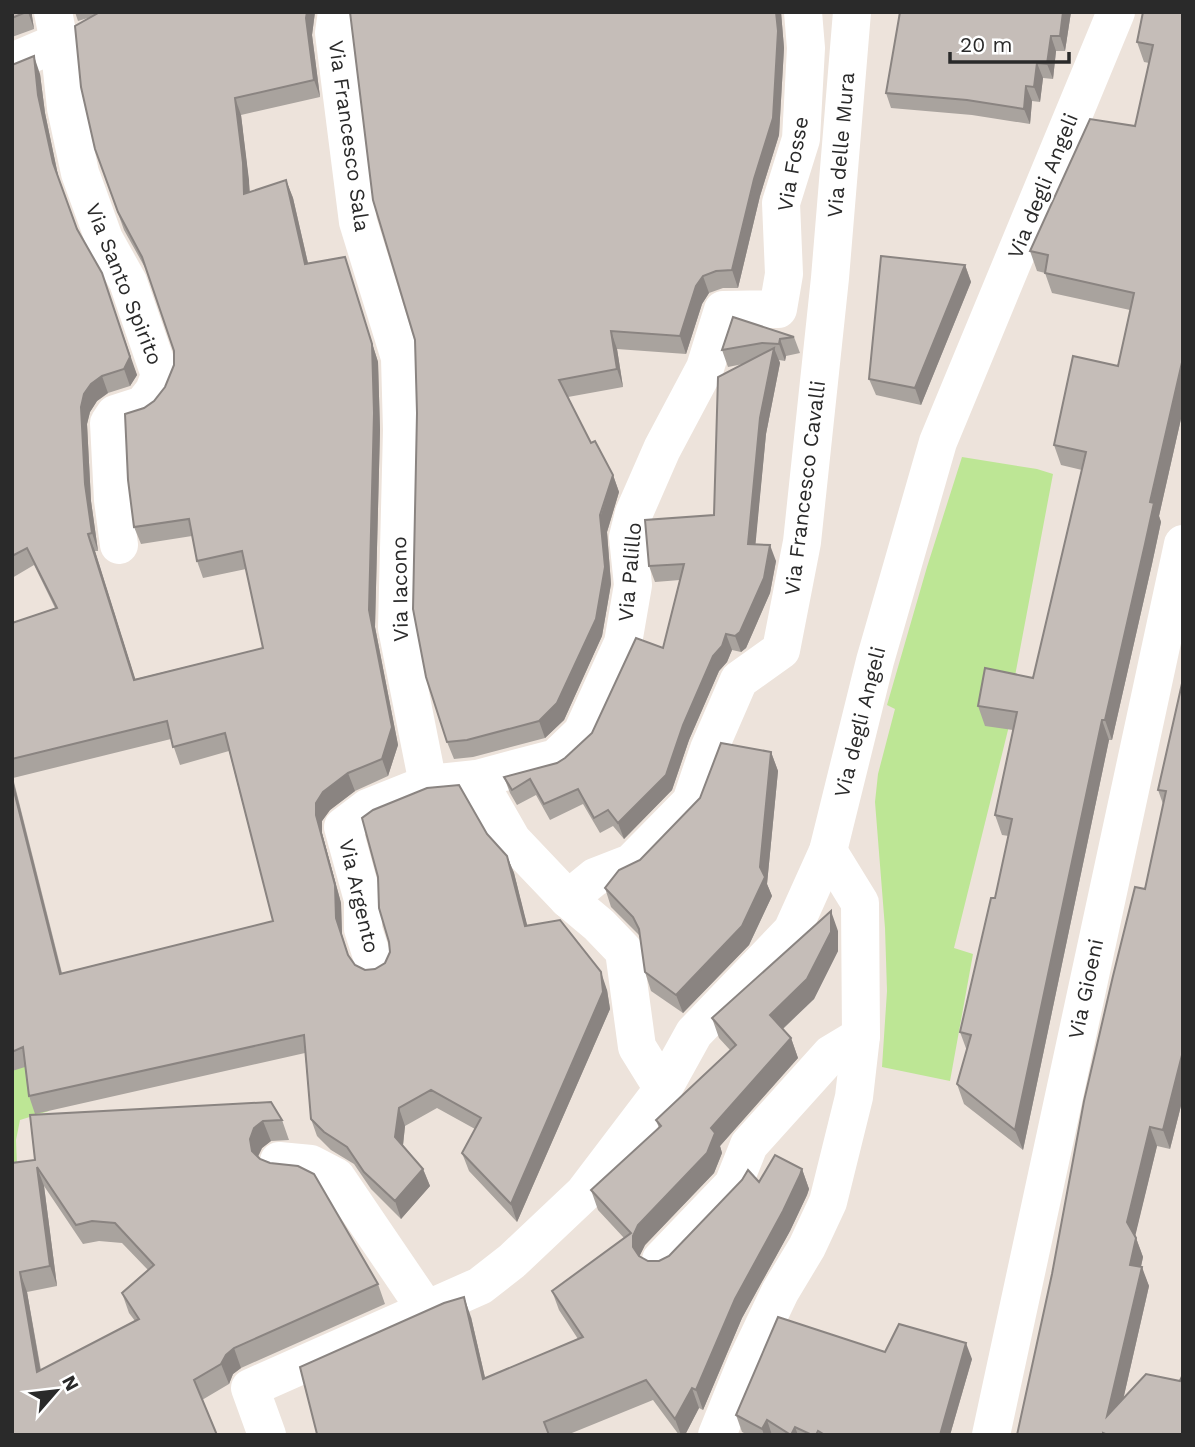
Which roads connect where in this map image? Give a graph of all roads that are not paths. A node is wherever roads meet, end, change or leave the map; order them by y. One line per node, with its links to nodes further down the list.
1 (337, 12): 9 (street, Via Francesco Sala)
2 (803, 12): 8 (street, Via Fosse)
3 (852, 12): 7 (street, Via delle Mura)
4 (1116, 12): 14 (street, Via degli Angeli)
5 (56, 27): 6 (street); 11 (street, Via Santo Spirito)
6 (12, 62)
7 (830, 278): 8 (street); 15 (street, Via Francesco Cavalli)
8 (781, 292): 12 (street, Via Palillo)
9 (395, 338): 13 (street, Via Iacono)
10 (1183, 544): 24 (street, Via Gioeni)
11 (119, 545)
12 (477, 779): 13 (street, Via Palillo); 15 (street)
13 (428, 784): 16 (street, Via Argento)
14 (828, 852): 17 (street); 18 (street, Via degli Angeli)
15 (568, 899): 18 (street)
16 (375, 965)
17 (861, 1036): 20 (street); 23 (street)
18 (663, 1089): 21 (street, Via degli Angeli)
19 (279, 1161): 21 (street)
20 (661, 1260)
21 (425, 1308): 22 (street, Via degli Angeli)
22 (267, 1435)
23 (717, 1435)
24 (991, 1435)

